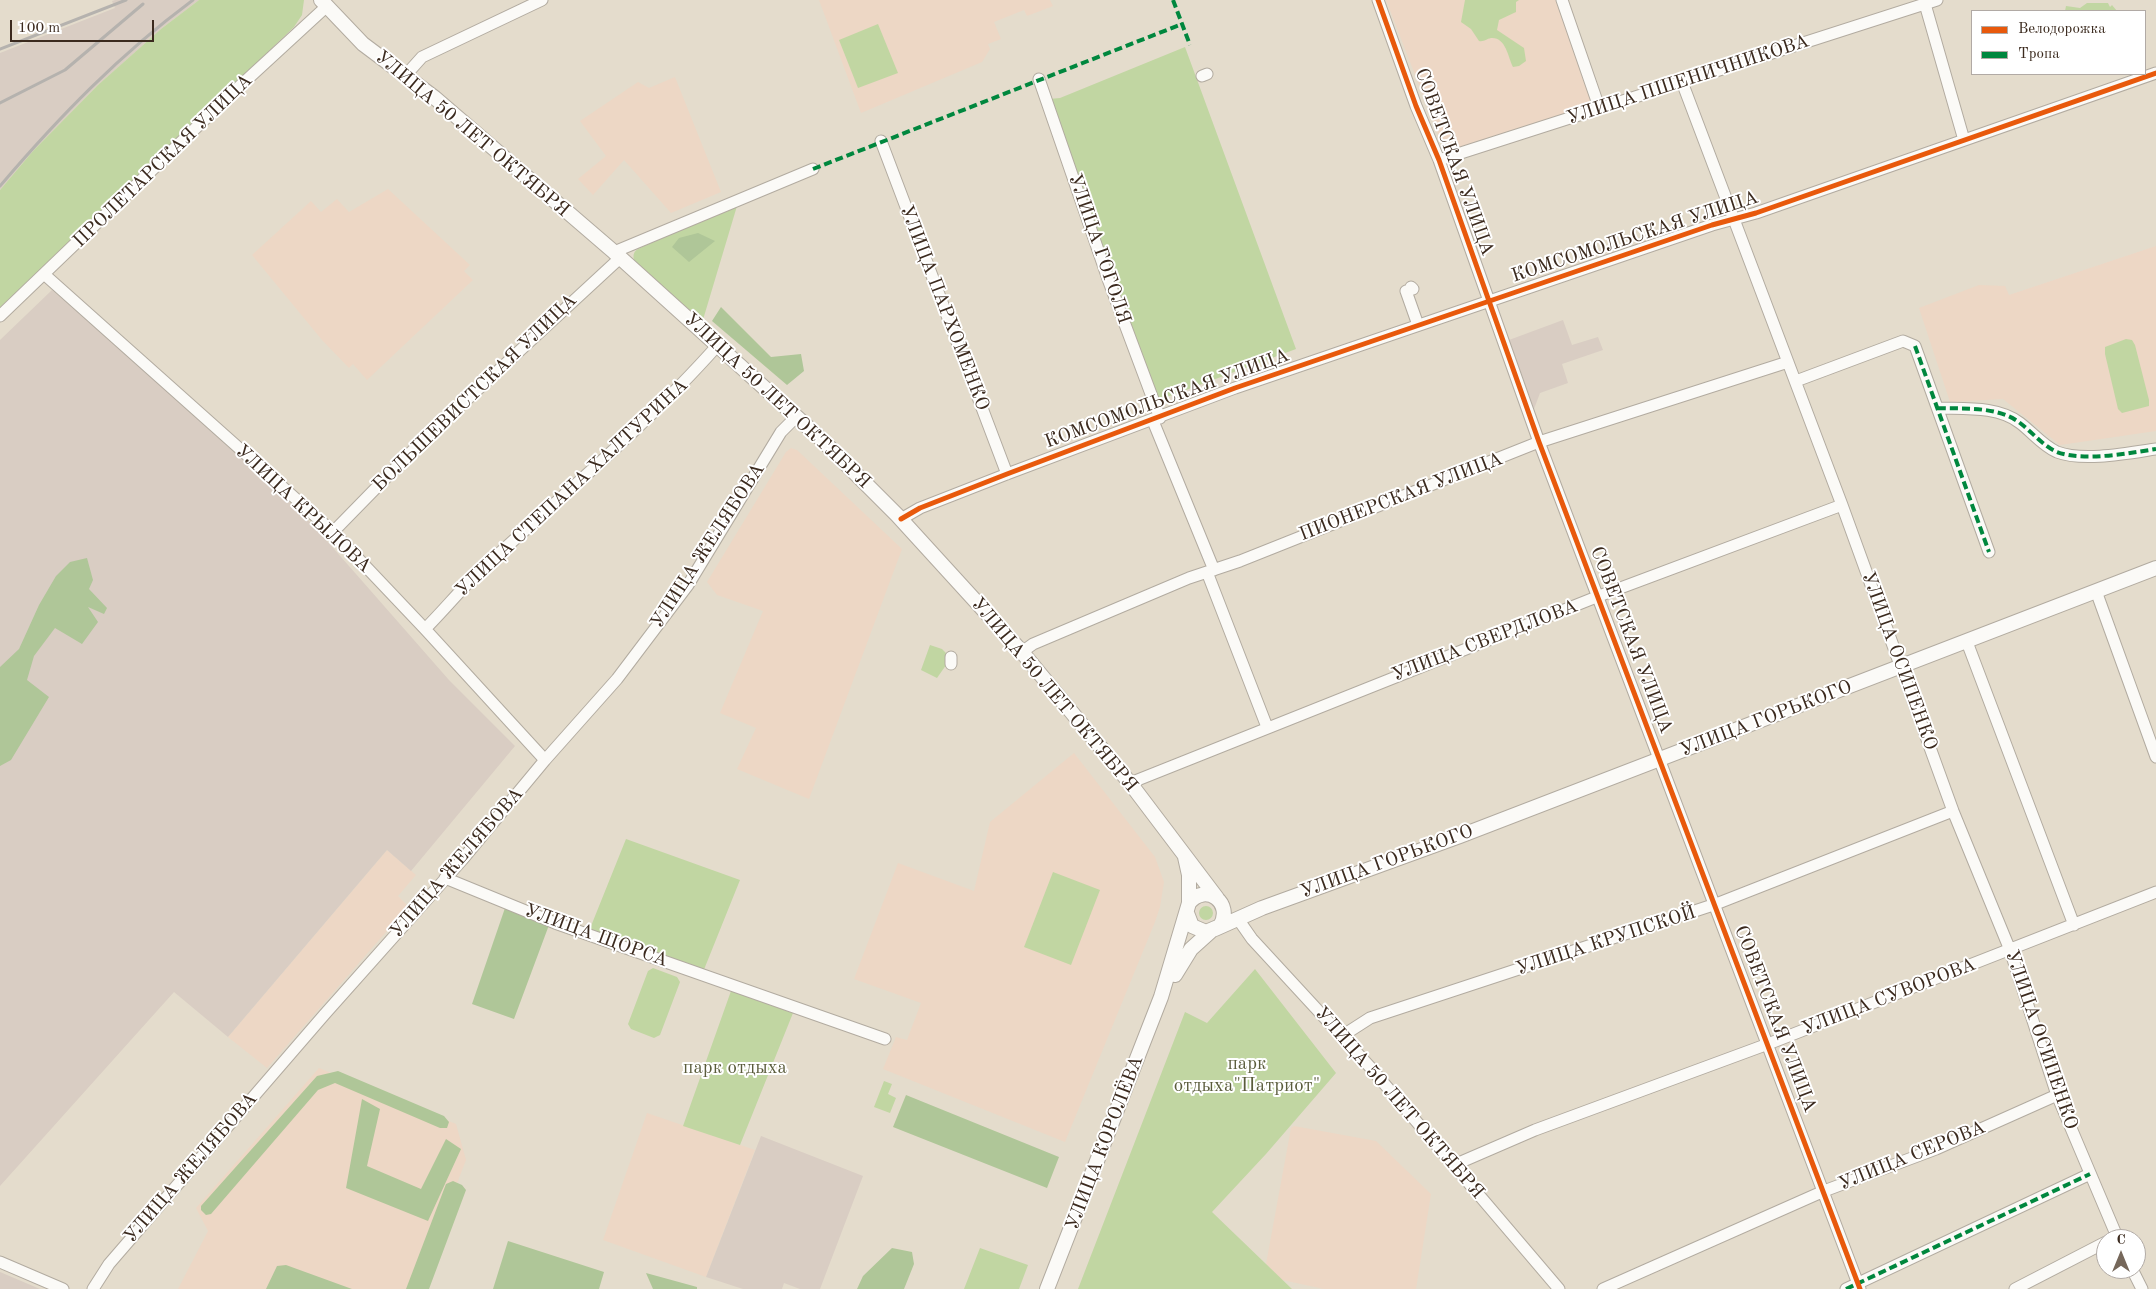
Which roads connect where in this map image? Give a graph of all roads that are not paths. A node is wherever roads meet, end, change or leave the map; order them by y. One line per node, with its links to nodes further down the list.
1 (542, 0): 8 (street)
2 (1378, 0): 14 (street, СОВЕТСКАЯ УЛИЦА)
3 (1562, 0): 11 (street)
4 (1937, 0): 6 (street, УЛИЦА ПШЕНИЧНИКОВА)
5 (324, 3): 8 (main road, УЛИЦА 50 ЛЕТ ОКТЯБРЯ); 18 (street, ПРОЛЕТАРСКАЯ УЛИЦА)
6 (1925, 4): 10 (street, УЛИЦА ПШЕНИЧНИКОВА); 12 (street)
7 (2156, 73): 12 (street, КОМСОМОЛЬСКАЯ УЛИЦА)
8 (405, 76): 17 (main road, УЛИЦА 50 ЛЕТ ОКТЯБРЯ)
9 (1039, 79): 28 (street, УЛИЦА ГОГОЛЯ)
10 (1682, 82): 11 (street, УЛИЦА ПШЕНИЧНИКОВА); 16 (street, УЛИЦА ОСИПЕНКО)
11 (1599, 107): 14 (street, УЛИЦА ПШЕНИЧНИКОВА)
12 (1964, 140): 16 (street, КОМСОМОЛЬСКАЯ УЛИЦА)
13 (881, 141): 31 (street, УЛИЦА ПАРХОМЕНКО)
14 (1439, 160): 20 (street, СОВЕТСКАЯ УЛИЦА)
15 (813, 169): 17 (street, БОЛЬШЕВИСТСКАЯ УЛИЦА)
16 (1734, 218): 20 (street, КОМСОМОЛЬСКАЯ УЛИЦА); 24 (street, УЛИЦА ОСИПЕНКО)
17 (617, 255): 23 (main road, УЛИЦА 50 ЛЕТ ОКТЯБРЯ); 34 (street, БОЛЬШЕВИСТСКАЯ УЛИЦА)
18 (45, 275): 21 (street, ПРОЛЕТАРСКАЯ УЛИЦА); 34 (street, УЛИЦА КРЫЛОВА)
19 (1411, 287): 22 (street)
20 (1489, 302): 22 (street, КОМСОМОЛЬСКАЯ УЛИЦА); 29 (street, СОВЕТСКАЯ УЛИЦА)
21 (0, 316)
22 (1418, 325): 28 (street, КОМСОМОЛЬСКАЯ УЛИЦА)
23 (717, 346): 27 (main road, УЛИЦА 50 ЛЕТ ОКТЯБРЯ); 40 (street, УЛИЦА СТЕПАНА ХАЛТУРИНА)
24 (1788, 362): 25 (street, УЛИЦА ОСИПЕНКО); 29 (street, ПИОНЕРСКАЯ УЛИЦА)
25 (1796, 382): 26 (street); 32 (street, УЛИЦА ОСИПЕНКО)
26 (1938, 408): 30 (street); 35 (street)
27 (796, 417): 33 (main road, УЛИЦА 50 ЛЕТ ОКТЯБРЯ); 46 (street, УЛИЦА ЖЕЛЯБОВА)
28 (1157, 419): 31 (street, КОМСОМОЛЬСКАЯ УЛИЦА); 37 (street, УЛИЦА ГОГОЛЯ)
29 (1539, 442): 37 (street, ПИОНЕРСКАЯ УЛИЦА); 39 (street, СОВЕТСКАЯ УЛИЦА)
30 (2156, 449)
31 (1007, 474): 33 (street, КОМСОМОЛЬСКАЯ УЛИЦА)
32 (1842, 505): 39 (street, УЛИЦА СВЕРДЛОВА); 43 (street, УЛИЦА ОСИПЕНКО)
33 (901, 519): 42 (main road, УЛИЦА 50 ЛЕТ ОКТЯБРЯ)
34 (333, 532): 40 (street, УЛИЦА КРЫЛОВА)
35 (1989, 552)
36 (2156, 568): 38 (main road, УЛИЦА ГОРЬКОГО)
37 (1210, 571): 42 (street, ПИОНЕРСКАЯ УЛИЦА); 44 (street, УЛИЦА ГОГОЛЯ)
38 (2096, 591): 41 (main road, УЛИЦА ГОРЬКОГО); 45 (street)
39 (1599, 596): 44 (street, УЛИЦА СВЕРДЛОВА); 47 (street, СОВЕТСКАЯ УЛИЦА)
40 (425, 629): 46 (street, УЛИЦА КРЫЛОВА)
41 (1967, 642): 43 (main road, УЛИЦА ГОРЬКОГО); 58 (street)
42 (1022, 652): 48 (main road, УЛИЦА 50 ЛЕТ ОКТЯБРЯ)
43 (1901, 668): 47 (main road, УЛИЦА ГОРЬКОГО); 49 (street, УЛИЦА ОСИПЕНКО)
44 (1267, 727): 48 (street, УЛИЦА СВЕРДЛОВА)
45 (2156, 757)
46 (545, 760): 51 (street, УЛИЦА ЖЕЛЯБОВА)
47 (1660, 760): 54 (street, СОВЕТСКАЯ УЛИЦА); 56 (main road, УЛИЦА ГОРЬКОГО)
48 (1130, 783): 50 (main road, УЛИЦА 50 ЛЕТ ОКТЯБРЯ)
49 (1953, 811): 54 (street, УЛИЦА КРУПСКОЙ); 60 (street, УЛИЦА ОСИПЕНКО)
50 (1183, 851): 53 (main road, УЛИЦА 50 ЛЕТ ОКТЯБРЯ); 55 (main road, УЛИЦА 50 ЛЕТ ОКТЯБРЯ)
51 (445, 878): 63 (street, УЛИЦА ЩОРСА); 74 (street, УЛИЦА ЖЕЛЯБОВА)
52 (2156, 892): 58 (street, УЛИЦА СУВОРОВА)
53 (1219, 900): 55 (main road); 56 (main road, УЛИЦА ГОРЬКОГО); 59 (main road)
54 (1716, 904): 62 (street, УЛИЦА КРУПСКОЙ); 64 (street, СОВЕТСКАЯ УЛИЦА)
55 (1188, 908): 59 (main road); 61 (main road, УЛИЦА КОРОЛЁВА)
56 (1262, 908): 57 (main road, УЛИЦА ГОРЬКОГО)
57 (1238, 919): 59 (main road, УЛИЦА ГОРЬКОГО); 62 (street, УЛИЦА 50 ЛЕТ ОКТЯБРЯ)
58 (2074, 925): 60 (street, УЛИЦА СУВОРОВА)
59 (1213, 930): 61 (main road, УЛИЦА КОРОЛЁВА)
60 (2010, 950): 64 (street, УЛИЦА СУВОРОВА); 65 (street, УЛИЦА ОСИПЕНКО)
61 (1162, 997): 75 (main road, УЛИЦА КОРОЛЁВА)
62 (1342, 1036): 66 (street, УЛИЦА 50 ЛЕТ ОКТЯБРЯ)
63 (885, 1039)
64 (1768, 1044): 66 (street, УЛИЦА СУВОРОВА); 68 (street, СОВЕТСКАЯ УЛИЦА)
65 (2057, 1095): 67 (street, УЛИЦА ОСИПЕНКО); 68 (street, УЛИЦА СЕРОВА)
66 (1454, 1165): 76 (street, УЛИЦА 50 ЛЕТ ОКТЯБРЯ)
67 (2090, 1174): 69 (street, УЛИЦА ОСИПЕНКО); 72 (street)
68 (1824, 1191): 72 (street, СОВЕТСКАЯ УЛИЦА); 77 (street, УЛИЦА СЕРОВА)
69 (2111, 1229)
70 (2096, 1247): 79 (street)
71 (0, 1262): 73 (street)
72 (1859, 1286): 78 (street)
73 (63, 1289)
74 (93, 1289)
75 (1047, 1289)
76 (1559, 1289)
77 (1603, 1289)
78 (1846, 1289)
79 (2015, 1289)

